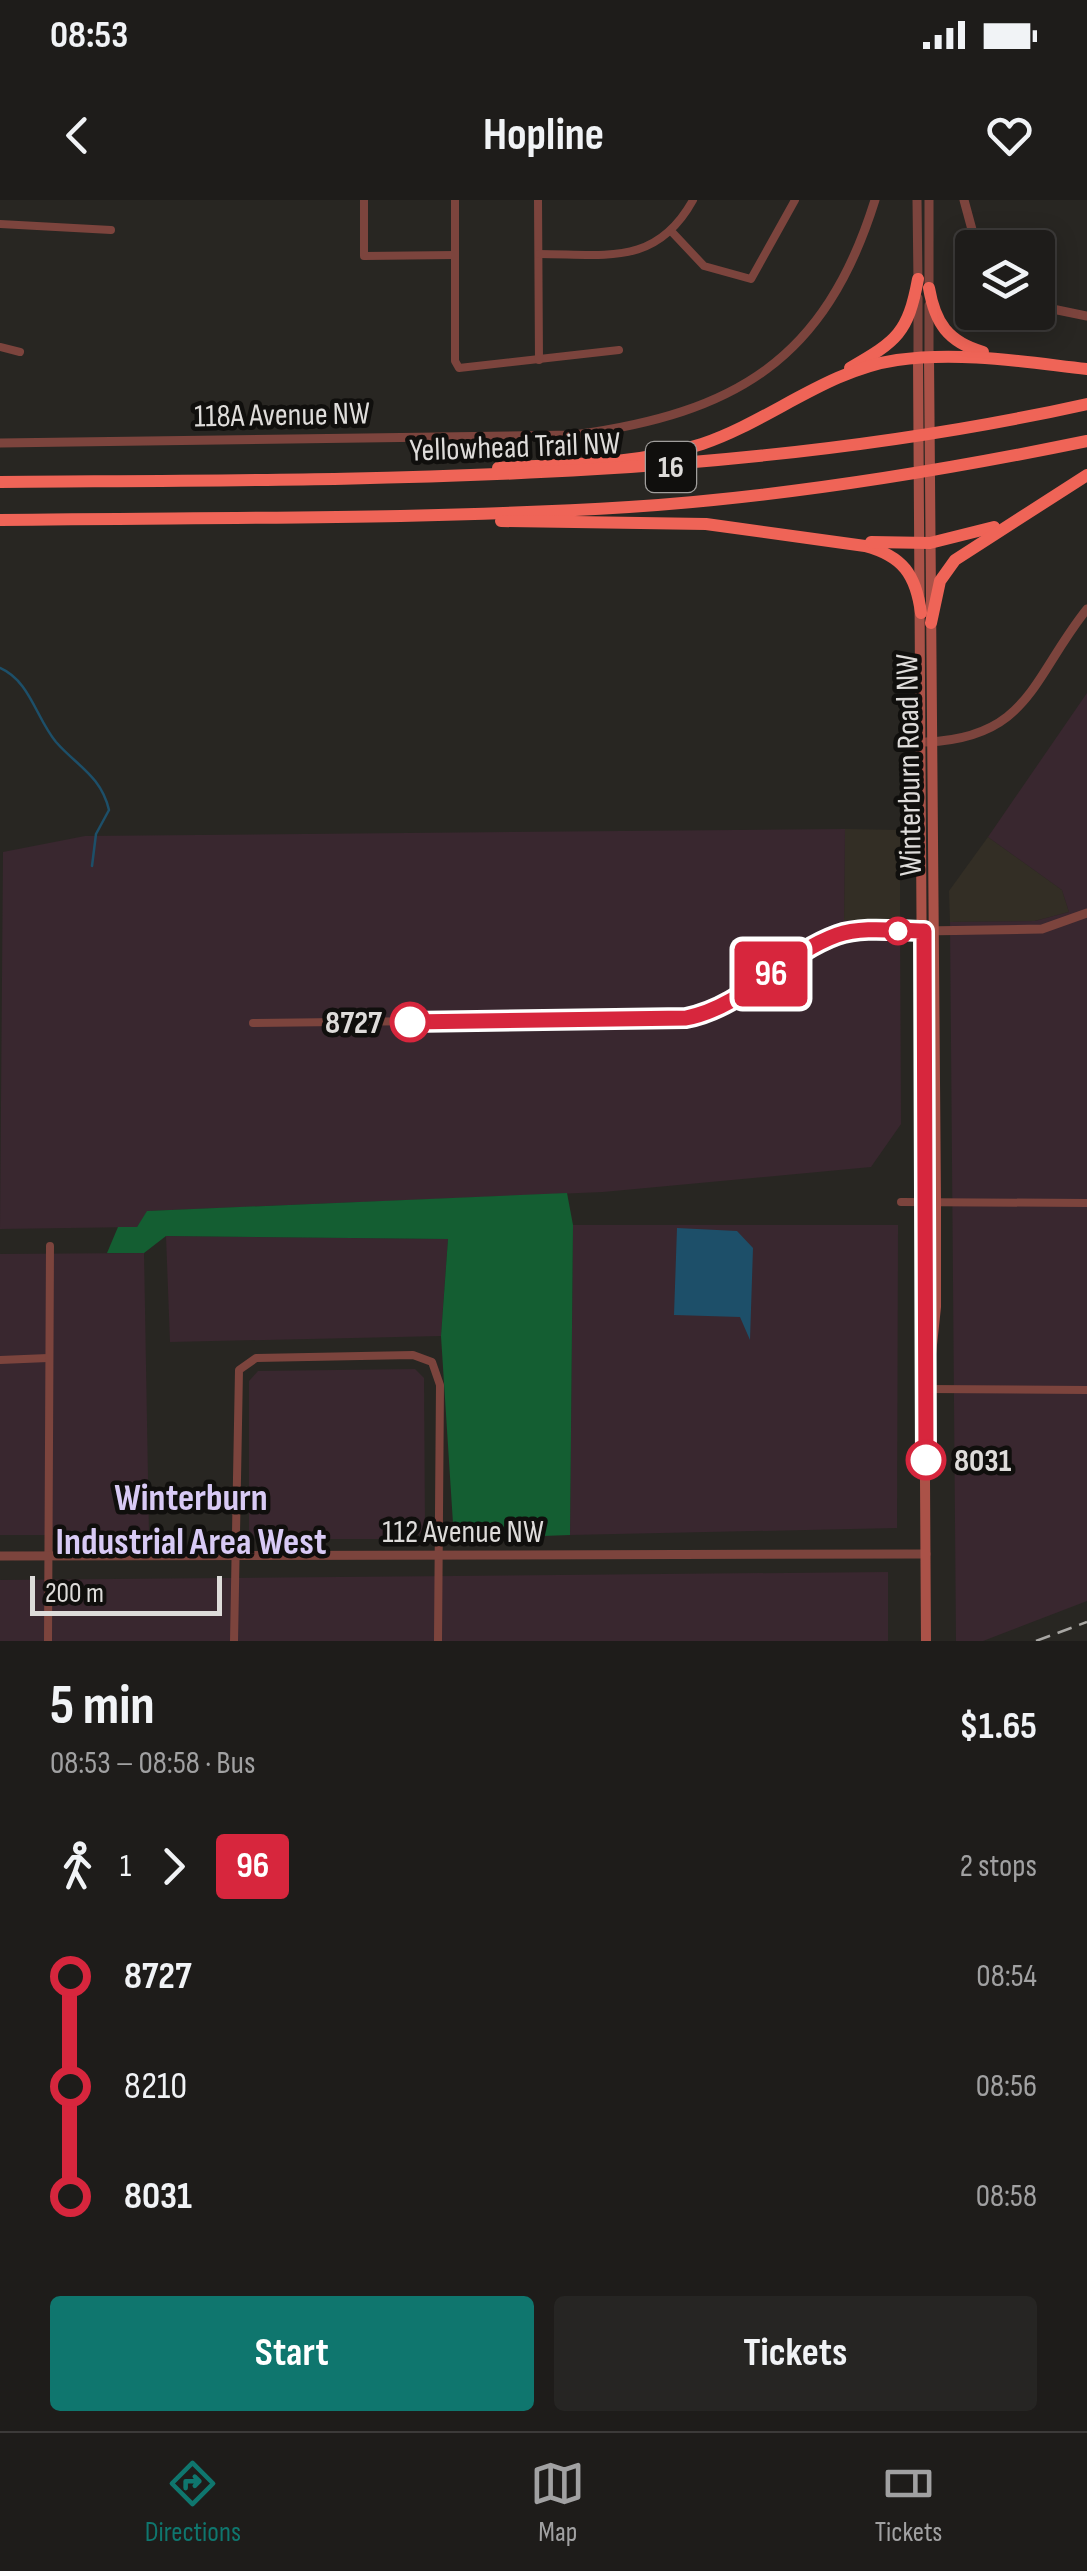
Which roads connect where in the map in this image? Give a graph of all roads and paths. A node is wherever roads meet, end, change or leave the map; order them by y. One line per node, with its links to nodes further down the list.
1 (364, 200): 16 (street)
2 (455, 200): 16 (street)
3 (538, 200): 15 (street)
4 (693, 200): 13 (street)
5 (795, 200): 13 (street)
6 (875, 200): 31 (street, 118A Avenue NW)
7 (918, 200): 18 (street, Winterburn Road NW)
8 (929, 200): 18 (street, Winterburn Road NW)
9 (964, 200): 12 (street)
10 (0, 224): 11 (street)
11 (111, 230)
12 (972, 230)
13 (672, 232): 14 (street)
14 (628, 253): 15 (street); 17 (street)
15 (539, 254): 25 (street)
16 (455, 255): 25 (street)
17 (630, 266)
18 (923, 283): 24 (street, Winterburn Road NW); 26 (highway); 28 (highway)
19 (1055, 309): 20 (street)
20 (1087, 316)
21 (0, 347): 23 (street)
22 (619, 350): 25 (street)
23 (20, 352)
24 (923, 357): 26 (highway); 28 (highway); 39 (main road, Winterburn Road NW)
25 (539, 360)
26 (1019, 362): 27 (highway)
27 (1087, 368)
28 (810, 393): 33 (highway)
29 (1087, 404): 33 (highway, Yellowhead Trail NW / 16)
30 (1087, 441): 36 (highway, Yellowhead Trail NW / 16)
31 (0, 443)
32 (1087, 476): 35 (highway)
33 (336, 478): 34 (highway, Yellowhead Trail NW / 16)
34 (0, 482)
35 (1028, 511): 39 (highway); 41 (highway)
36 (393, 515): 37 (highway, Yellowhead Trail NW / 16); 38 (highway)
37 (0, 520)
38 (831, 540): 39 (highway); 41 (highway)
39 (925, 544): 41 (main road, Winterburn Road NW)
40 (1087, 609): 42 (street)
41 (926, 618): 42 (main road, Winterburn Road NW)
42 (927, 742): 44 (main road, Winterburn Road NW)
43 (1087, 913): 44 (street)
44 (929, 931): 45 (street); 47 (main road, Winterburn Road NW)
45 (253, 1023)
46 (902, 1202): 47 (street)
47 (931, 1202): 48 (street); 52 (main road, Winterburn Road NW)
48 (1087, 1203)
49 (50, 1246): 50 (street)
50 (48, 1358): 51 (street); 56 (street)
51 (0, 1360)
52 (926, 1390): 53 (street); 54 (main road, Winterburn Road NW)
53 (1087, 1390)
54 (926, 1554): 58 (street, 112 Avenue NW); 62 (main road, Winterburn Road NW)
55 (0, 1556): 56 (street, 112 Avenue NW)
56 (48, 1556): 57 (street, 112 Avenue NW); 59 (street)
57 (234, 1556): 58 (street, 112 Avenue NW); 58 (street); 60 (street)
58 (440, 1557): 61 (street)
59 (48, 1641)
60 (234, 1641)
61 (438, 1641)
62 (926, 1641)

